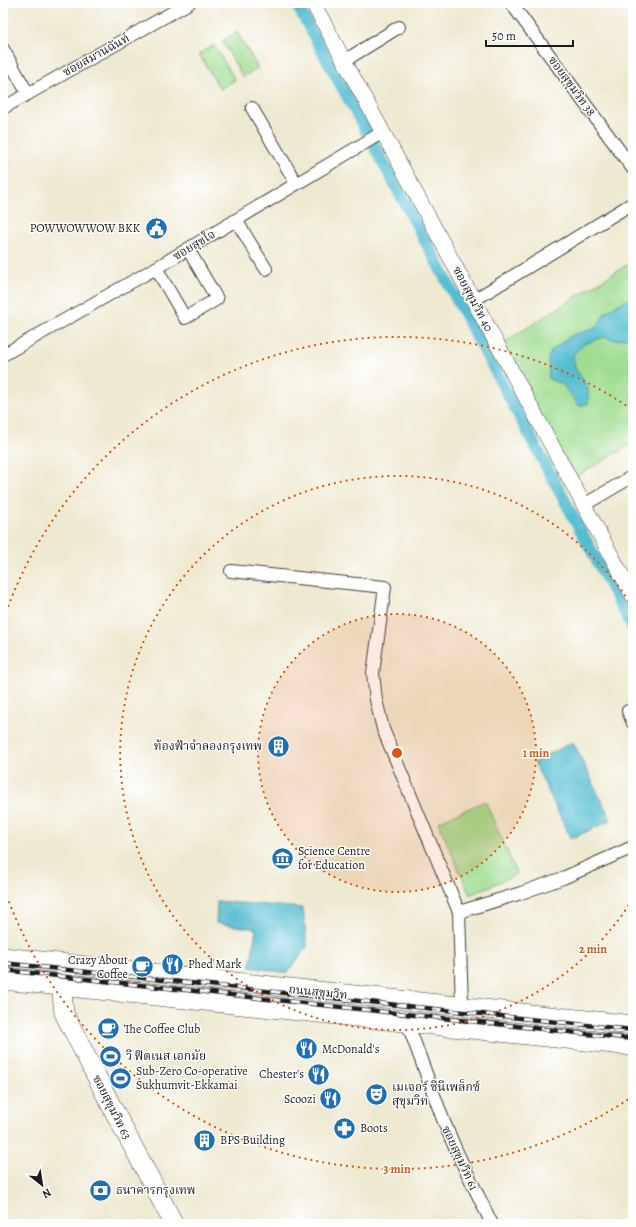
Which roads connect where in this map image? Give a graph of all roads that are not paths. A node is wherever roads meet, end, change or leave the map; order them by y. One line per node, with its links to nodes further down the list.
1 (189, 3): 7 (street, ซอยสมานฉันท์)
2 (313, 3): 6 (street, ซอยสุขุมวิท 40)
3 (511, 3): 11 (street, ซอยสุขุมวิท 38)
4 (399, 27): 6 (street)
5 (3, 49): 7 (street)
6 (344, 61): 10 (street, ซอยสุขุมวิท 40)
7 (28, 94): 8 (street, ซอยสมานฉันท์)
8 (3, 108)
9 (252, 108): 12 (street)
10 (375, 136): 12 (street, ซอยสุขใจ); 18 (street, ซอยสุขุมวิท 40)
11 (633, 169)
12 (296, 183): 14 (street, ซอยสุขใจ)
13 (633, 203): 18 (street)
14 (236, 220): 15 (street, ซอยสุขใจ); 17 (street)
15 (188, 249): 16 (street, ซอยสุขใจ); 16 (street)
16 (156, 268): 19 (street, ซอยสุขใจ)
17 (266, 269)
18 (474, 300): 21 (street, ซอยสุขุมวิท 40)
19 (3, 356)
20 (633, 476): 21 (street)
21 (584, 506): 23 (street, ซอยสุขุมวิท 40)
22 (231, 571): 27 (street)
23 (633, 596)
24 (628, 711): 25 (street)
25 (633, 723)
26 (633, 847): 27 (street)
27 (459, 912): 33 (street)
28 (3, 957): 29 (main road, ถนนสุขุมวิท)
29 (68, 964): 31 (main road, ซอยสุขุมวิท 63); 32 (main road, ถนนสุขุมวิท)
30 (3, 980): 31 (main road, ถนนสุขุมวิท)
31 (62, 987): 34 (main road, ถนนสุขุมวิท); 37 (main road, ซอยสุขุมวิท 63)
32 (410, 1002): 33 (main road, ถนนสุขุมวิท); 34 (main road)
33 (462, 1007): 35 (main road, ถนนสุขุมวิท)
34 (407, 1022): 36 (main road, ถนนสุขุมวิท); 38 (street, ซอยสุขุมวิท 61)
35 (633, 1025)
36 (633, 1046)
37 (174, 1224)
38 (492, 1224)

